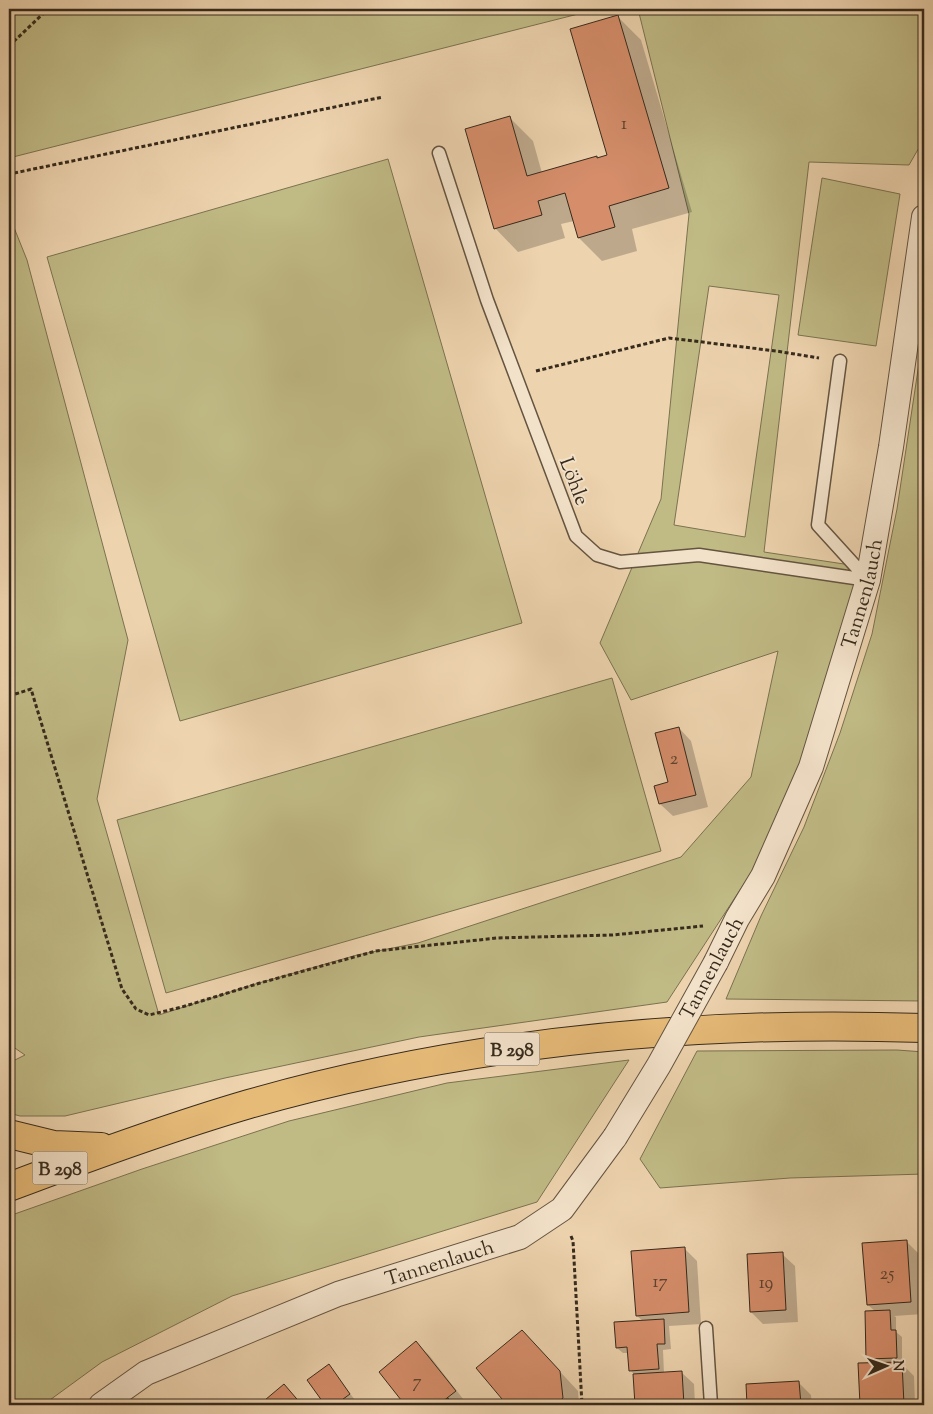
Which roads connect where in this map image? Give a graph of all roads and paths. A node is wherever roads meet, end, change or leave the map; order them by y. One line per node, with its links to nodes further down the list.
1 (48, 9): 2 (path)
2 (9, 46)
3 (383, 97): 5 (path)
4 (439, 153): 9 (lane, Löhle)
5 (9, 176)
6 (924, 217): 10 (street, Tannenlauch)
7 (797, 355): 9 (path)
8 (840, 361): 10 (lane)
9 (516, 376): 10 (lane, Löhle)
10 (868, 580): 12 (street, Tannenlauch)
11 (9, 696): 12 (path)
12 (737, 920): 17 (street, Tannenlauch, bridge)
13 (924, 1028): 15 (main road, B 298)
14 (9, 1134): 15 (main road)
15 (110, 1148): 16 (main road, B 298)
16 (9, 1187)
17 (562, 1209): 19 (street, Tannenlauch); 20 (path)
18 (706, 1328): 21 (lane)
19 (102, 1405)
20 (582, 1405)
21 (711, 1405)

